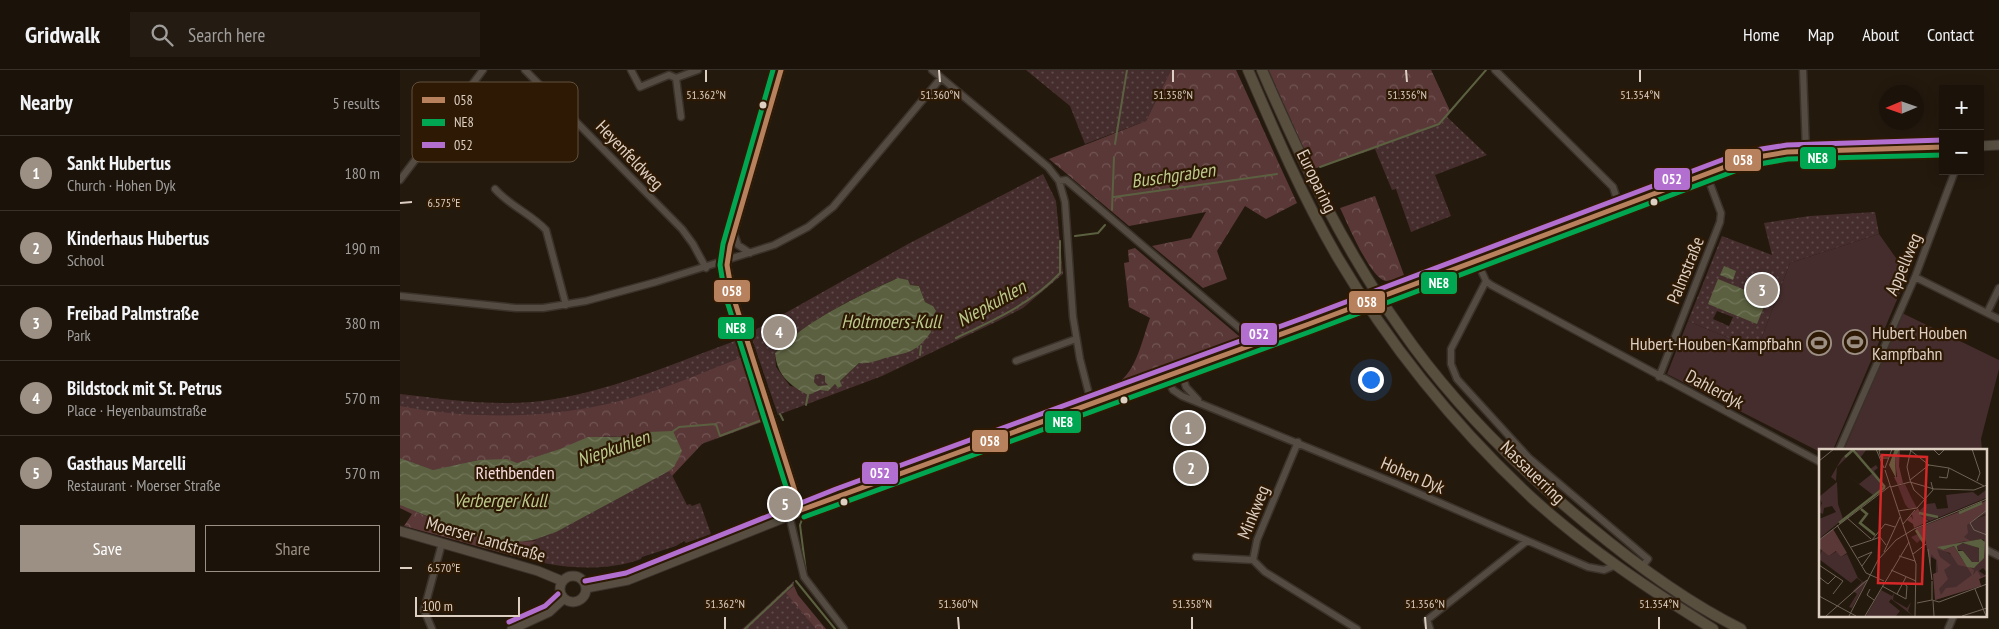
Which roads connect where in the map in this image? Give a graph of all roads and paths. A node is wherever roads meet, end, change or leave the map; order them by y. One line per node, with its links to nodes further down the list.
1 (483, 70): 14 (street)
2 (526, 70): 15 (street, Heyenfeldweg)
3 (631, 70): 11 (street)
4 (698, 70): 12 (street)
5 (781, 70): 29 (street)
6 (932, 70): 13 (street)
7 (1248, 70): 39 (main road, Europaring)
8 (1262, 70): 38 (main road, Europaring)
9 (1495, 70): 28 (street)
10 (1803, 70): 21 (street)
11 (667, 73): 12 (street)
12 (676, 78): 16 (street)
13 (941, 78): 26 (street); 30 (street)
14 (474, 82)
15 (538, 82)
16 (681, 117)
17 (578, 123): 33 (street, Heyenfeldweg)
18 (1999, 145): 19 (main road)
19 (1984, 146)
20 (1939, 147): 21 (main road)
21 (1806, 151): 23 (main road)
22 (414, 162): 25 (street)
23 (1706, 173): 28 (main road); 48 (street, Palmstraße)
24 (1954, 175): 34 (street, Appellweg)
25 (400, 180)
26 (1059, 181): 43 (street); 44 (street)
27 (495, 189): 40 (street)
28 (1619, 206): 31 (main road)
29 (734, 233): 30 (street); 32 (street)
30 (750, 253): 32 (street)
31 (1476, 259): 35 (street); 38 (main road)
32 (727, 260): 33 (street); 54 (street)
33 (706, 268): 40 (street)
34 (1915, 277): 41 (street); 52 (street, Appellweg)
35 (1486, 281): 48 (street, Dahlerdyk); 63 (street, Nassauerring)
36 (1999, 288): 41 (street)
37 (400, 296): 40 (street)
38 (1379, 296): 39 (main road); 63 (main road, Nassauerring)
39 (1366, 302): 44 (main road); 64 (main road, Nassauerring)
40 (566, 305)
41 (1987, 313): 42 (street)
42 (1999, 319)
43 (1076, 339): 45 (street); 50 (street)
44 (1257, 343): 46 (main road)
45 (1016, 361)
46 (1180, 371): 47 (main road); 49 (street)
47 (1165, 376): 49 (street, Hohen Dyk); 50 (main road)
48 (1659, 377): 53 (street, Dahlerdyk)
49 (1198, 401): 51 (street, Hohen Dyk)
50 (1090, 402): 54 (main road)
51 (1298, 442): 57 (street, Hohen Dyk); 62 (street, Minkweg)
52 (1839, 449)
53 (1819, 461)
54 (802, 510): 55 (main road)
55 (789, 515): 66 (main road); 71 (street)
56 (400, 531): 58 (main road, Moerser Landstraße)
57 (1527, 541): 64 (street, Hohen Dyk); 73 (street)
58 (442, 543): 65 (main road, Moerser Landstraße); 69 (street)
59 (1986, 550): 60 (street)
60 (1999, 556)
61 (1196, 557): 62 (street)
62 (1253, 560): 72 (street, Minkweg)
63 (1645, 563): 75 (main road, Nassauerring)
64 (1616, 565): 74 (main road, Nassauerring)
65 (562, 581): 66 (main road); 67 (main road)
66 (586, 588): 67 (main road)
67 (563, 599): 70 (main road)
68 (1954, 616): 76 (street)
69 (432, 629)
70 (512, 629)
71 (844, 629)
72 (1357, 629)
73 (1430, 629)
74 (1712, 629)
75 (1741, 629)
76 (1948, 629)

